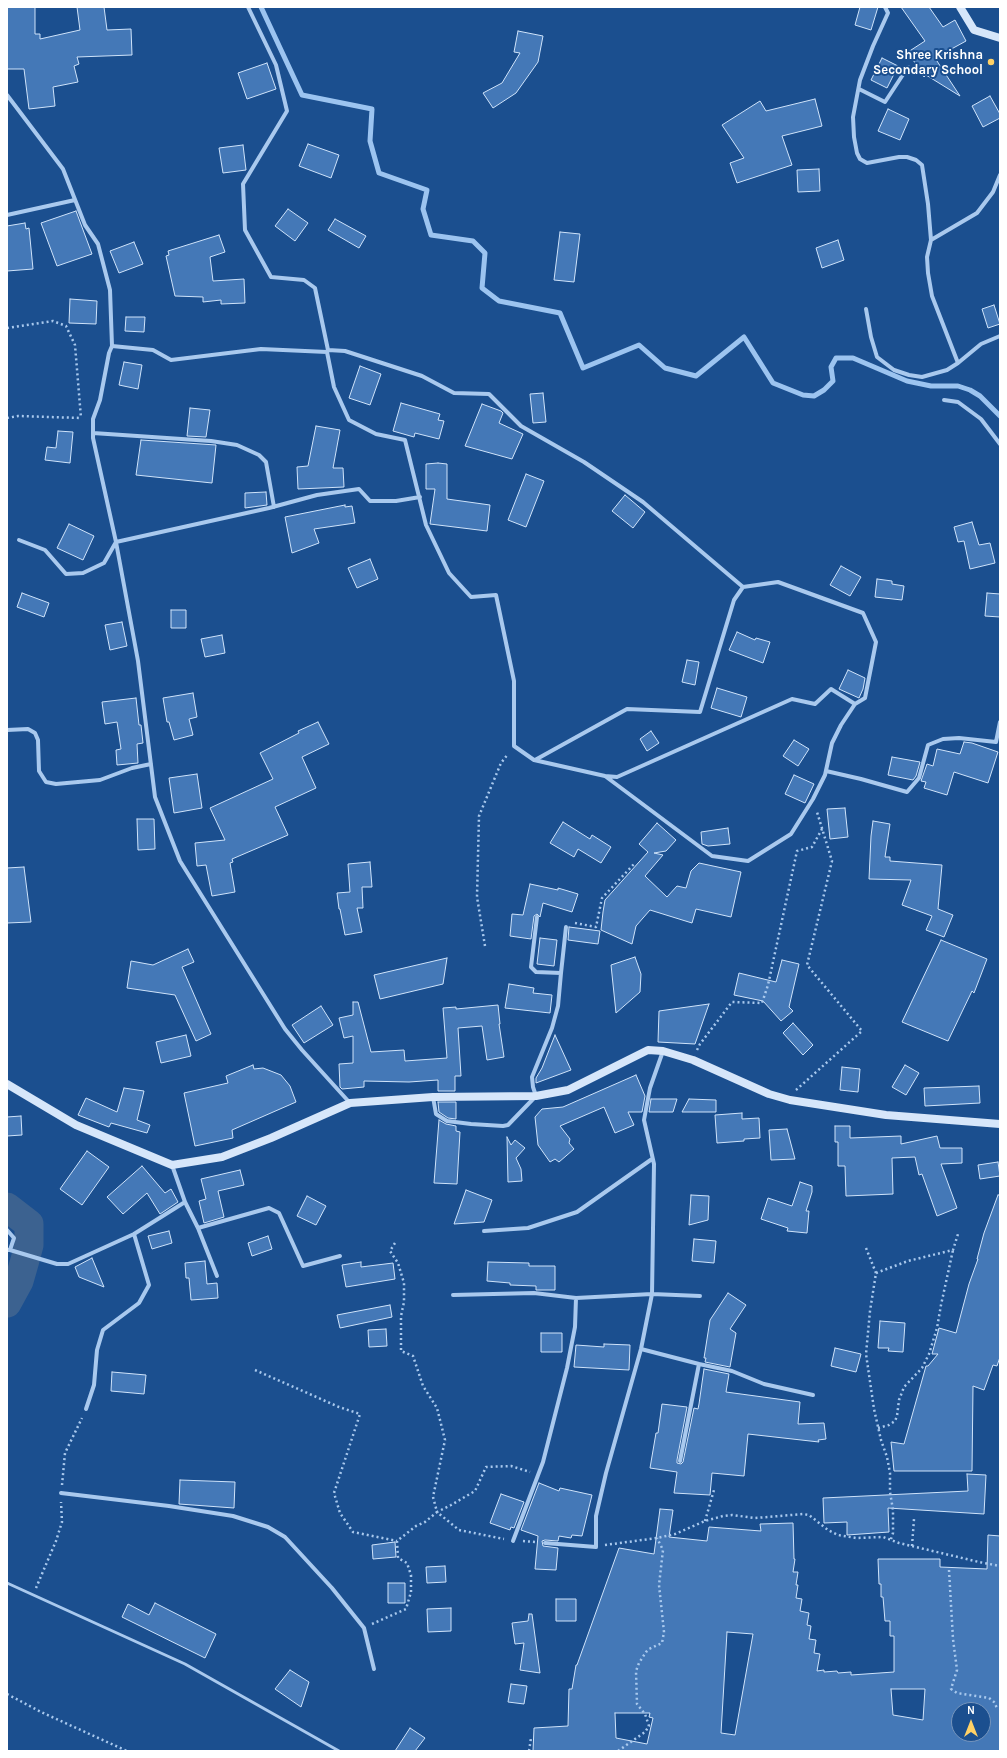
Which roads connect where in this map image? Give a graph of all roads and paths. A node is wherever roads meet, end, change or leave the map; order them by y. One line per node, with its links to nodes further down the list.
1 (248, 7): 16 (street)
2 (885, 7): 6 (street)
3 (960, 7): 4 (street)
4 (1000, 38)
5 (908, 67): 6 (street)
6 (859, 89): 11 (street)
7 (7, 95): 9 (street)
8 (1000, 175): 11 (street)
9 (75, 200): 10 (street); 15 (street)
10 (7, 215)
11 (931, 240): 17 (street)
12 (866, 309): 17 (street)
13 (7, 328): 19 (path)
14 (1000, 336): 17 (street)
15 (112, 346): 16 (street); 20 (street)
16 (328, 351): 22 (street); 26 (street)
17 (958, 363)
18 (944, 400): 21 (street)
19 (7, 418)
20 (93, 433): 23 (street); 25 (street)
21 (1000, 444)
22 (420, 497): 23 (street); 30 (street)
23 (274, 507): 25 (street)
24 (19, 540): 25 (street)
25 (116, 542): 32 (street)
26 (744, 587): 27 (street); 31 (street)
27 (855, 704): 33 (street); 34 (street)
28 (1000, 722): 33 (street)
29 (7, 730): 32 (street)
30 (514, 746): 31 (street); 40 (path)
31 (534, 760): 34 (street)
32 (151, 764): 48 (street)
33 (826, 771): 35 (street)
34 (605, 776): 35 (street)
35 (813, 799): 36 (path)
36 (822, 830): 43 (path); 47 (path)
37 (634, 864): 39 (path)
38 (537, 917): 41 (street)
39 (566, 927): 41 (street)
40 (485, 946)
41 (561, 974): 45 (street)
42 (664, 1051): 43 (street); 45 (street); 50 (street)
43 (693, 1060): 47 (street)
44 (7, 1084): 51 (street)
45 (536, 1096): 46 (street); 46 (street)
46 (433, 1097): 48 (street)
47 (790, 1100): 49 (street)
48 (350, 1103): 51 (street)
49 (1000, 1124)
50 (652, 1159): 55 (street); 65 (street)
51 (172, 1165): 52 (street)
52 (185, 1202): 53 (street); 56 (street)
53 (198, 1228): 62 (street); 64 (street)
54 (7, 1230): 60 (street)
55 (484, 1231)
56 (134, 1234): 60 (street); 73 (street)
57 (958, 1234): 61 (path)
58 (395, 1243): 79 (path)
59 (866, 1248): 63 (path)
60 (9, 1250)
61 (953, 1250): 63 (path); 74 (path)
62 (340, 1256)
63 (876, 1273): 74 (path)
64 (217, 1276)
65 (652, 1294): 67 (street); 68 (street); 69 (street)
66 (453, 1295): 68 (street)
67 (700, 1296)
68 (576, 1298): 76 (street)
69 (641, 1349): 70 (street); 87 (street)
70 (699, 1364): 72 (street); 75 (street)
71 (255, 1370): 85 (path)
72 (813, 1395)
73 (86, 1409): 78 (path)
74 (878, 1428): 84 (path)
75 (680, 1461)
76 (538, 1475): 79 (path); 83 (street)
77 (714, 1490): 81 (path)
78 (61, 1494): 92 (path); 93 (street)
79 (437, 1512): 83 (path); 85 (path)
80 (914, 1519): 88 (path)
81 (705, 1521): 82 (path); 84 (path)
82 (657, 1538): 87 (path); 101 (path)
83 (513, 1540): 86 (path)
84 (891, 1540): 88 (path)
85 (397, 1541): 93 (path)
86 (545, 1543): 87 (street)
87 (596, 1546)
88 (912, 1546): 89 (path)
89 (1000, 1566)
90 (949, 1570): 96 (path)
91 (7, 1583): 92 (lane)
92 (34, 1594): 99 (lane)
93 (364, 1628): 94 (street)
94 (374, 1669)
95 (7, 1694): 98 (path)
96 (1000, 1708)
97 (531, 1738): 100 (path)
98 (127, 1751)
99 (339, 1751)
100 (529, 1751)
101 (618, 1751)

